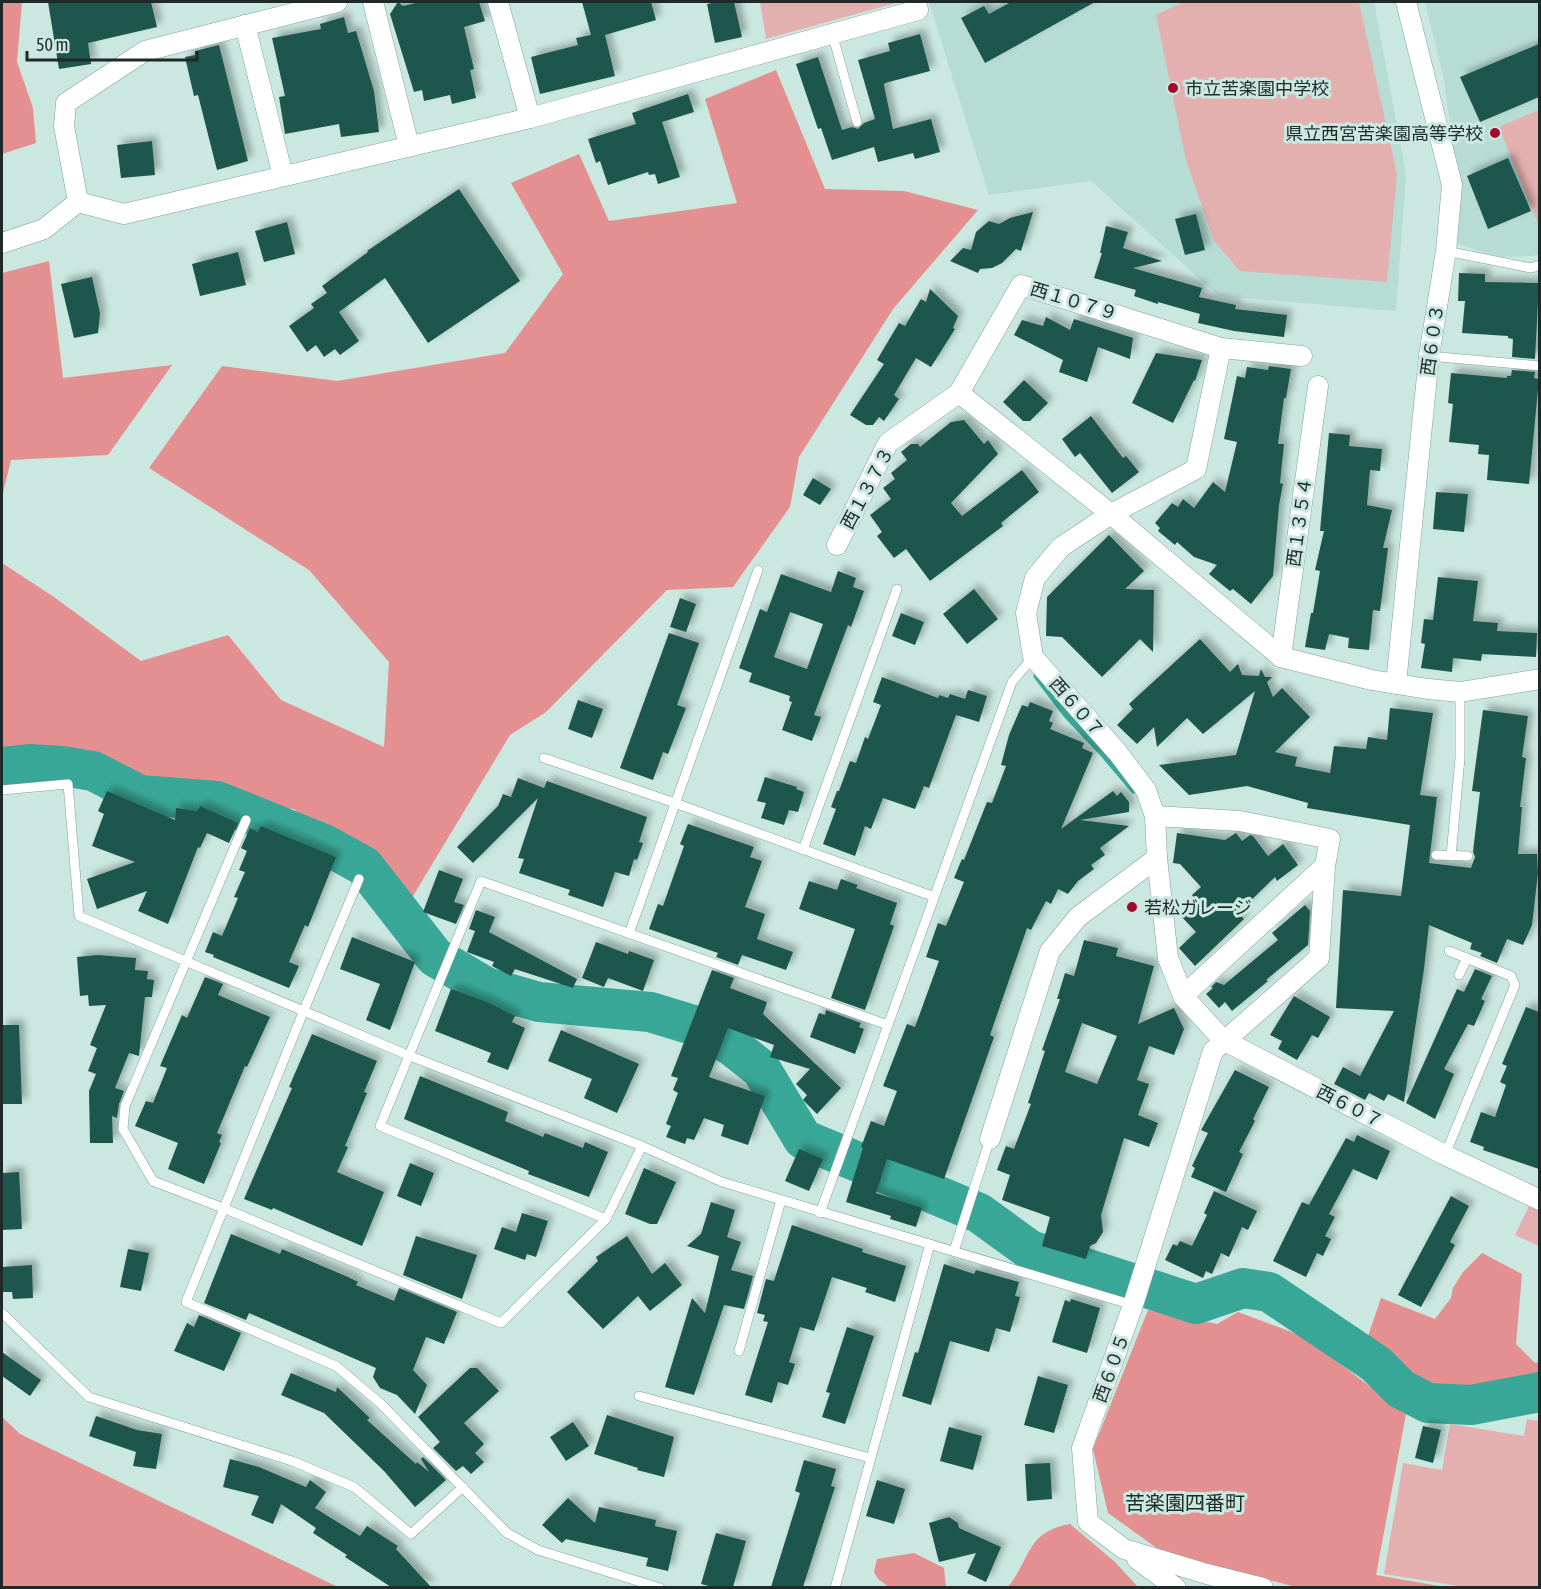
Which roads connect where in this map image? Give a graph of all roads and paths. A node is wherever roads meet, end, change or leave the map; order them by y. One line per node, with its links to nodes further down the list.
1 (337, 2): 6 (street)
2 (373, 2): 10 (street)
3 (498, 2): 8 (street)
4 (916, 2): 7 (street)
5 (1406, 2): 14 (street, 西６０３)
6 (245, 26): 11 (street); 12 (street)
7 (832, 33): 8 (street); 9 (lane)
8 (530, 118): 10 (street)
9 (857, 122)
10 (409, 146): 11 (street)
11 (283, 176): 12 (street)
12 (78, 202): 13 (street)
13 (2, 243)
14 (1446, 251): 15 (lane); 18 (street, 西６０３)
15 (1539, 265)
16 (1221, 348): 17 (street); 21 (street, 西１０７９); 22 (street)
17 (1302, 356)
18 (1429, 356): 19 (lane); 29 (street, 西６０３)
19 (1539, 366)
20 (1318, 387): 27 (street, 西１３５４)
21 (959, 393): 22 (street); 23 (street, 西１３７３)
22 (1111, 514): 26 (street); 27 (street)
23 (837, 545)
24 (758, 570): 33 (lane)
25 (897, 589): 36 (lane)
26 (1033, 657): 34 (street, 西６０７); 43 (lane)
27 (1281, 657): 29 (street)
28 (1539, 679): 30 (street)
29 (1396, 684): 30 (street)
30 (1460, 692): 38 (lane)
31 (543, 758): 33 (lane)
32 (2, 790): 47 (lane)
33 (675, 803): 36 (lane); 44 (lane)
34 (1155, 816): 40 (street, 西６０７); 41 (street, 西６０５)
35 (246, 820): 47 (lane)
36 (803, 850): 43 (lane)
37 (1436, 855): 38 (lane)
38 (1451, 856): 39 (lane)
39 (1468, 856)
40 (1157, 858): 49 (street, 西６０７); 54 (street)
41 (1325, 866): 49 (street); 52 (street, 西６０５)
42 (359, 879): 50 (lane)
43 (932, 896): 51 (lane)
44 (629, 934): 51 (lane); 53 (lane)
45 (1449, 951): 46 (lane)
46 (1467, 958): 48 (lane); 56 (lane)
47 (186, 961): 50 (lane); 59 (lane)
48 (1459, 975)
49 (1183, 996): 52 (street, 西６０７)
50 (304, 1010): 53 (lane); 59 (lane)
51 (888, 1025): 60 (lane)
52 (1223, 1040): 56 (street, 西６０７); 64 (street, 西６０５)
53 (410, 1056): 55 (lane); 61 (lane)
54 (990, 1139): 63 (lane)
55 (642, 1146): 57 (lane); 61 (lane)
56 (1445, 1155): 58 (street, 西６０７)
57 (781, 1200): 60 (lane); 66 (lane)
58 (1539, 1200)
59 (223, 1208): 61 (lane); 69 (lane)
60 (820, 1213): 62 (lane)
61 (606, 1219)
62 (930, 1244): 63 (lane); 68 (lane)
63 (954, 1251): 64 (lane)
64 (1137, 1293): 70 (street, 西６０５)
65 (2, 1312): 69 (lane)
66 (739, 1352)
67 (639, 1396): 68 (lane)
68 (870, 1458): 72 (lane)
69 (463, 1488): 71 (lane)
70 (1124, 1550): 73 (street); 74 (street, 西６０５)
71 (660, 1587)
72 (834, 1587)
73 (1176, 1587)
74 (1263, 1587)

